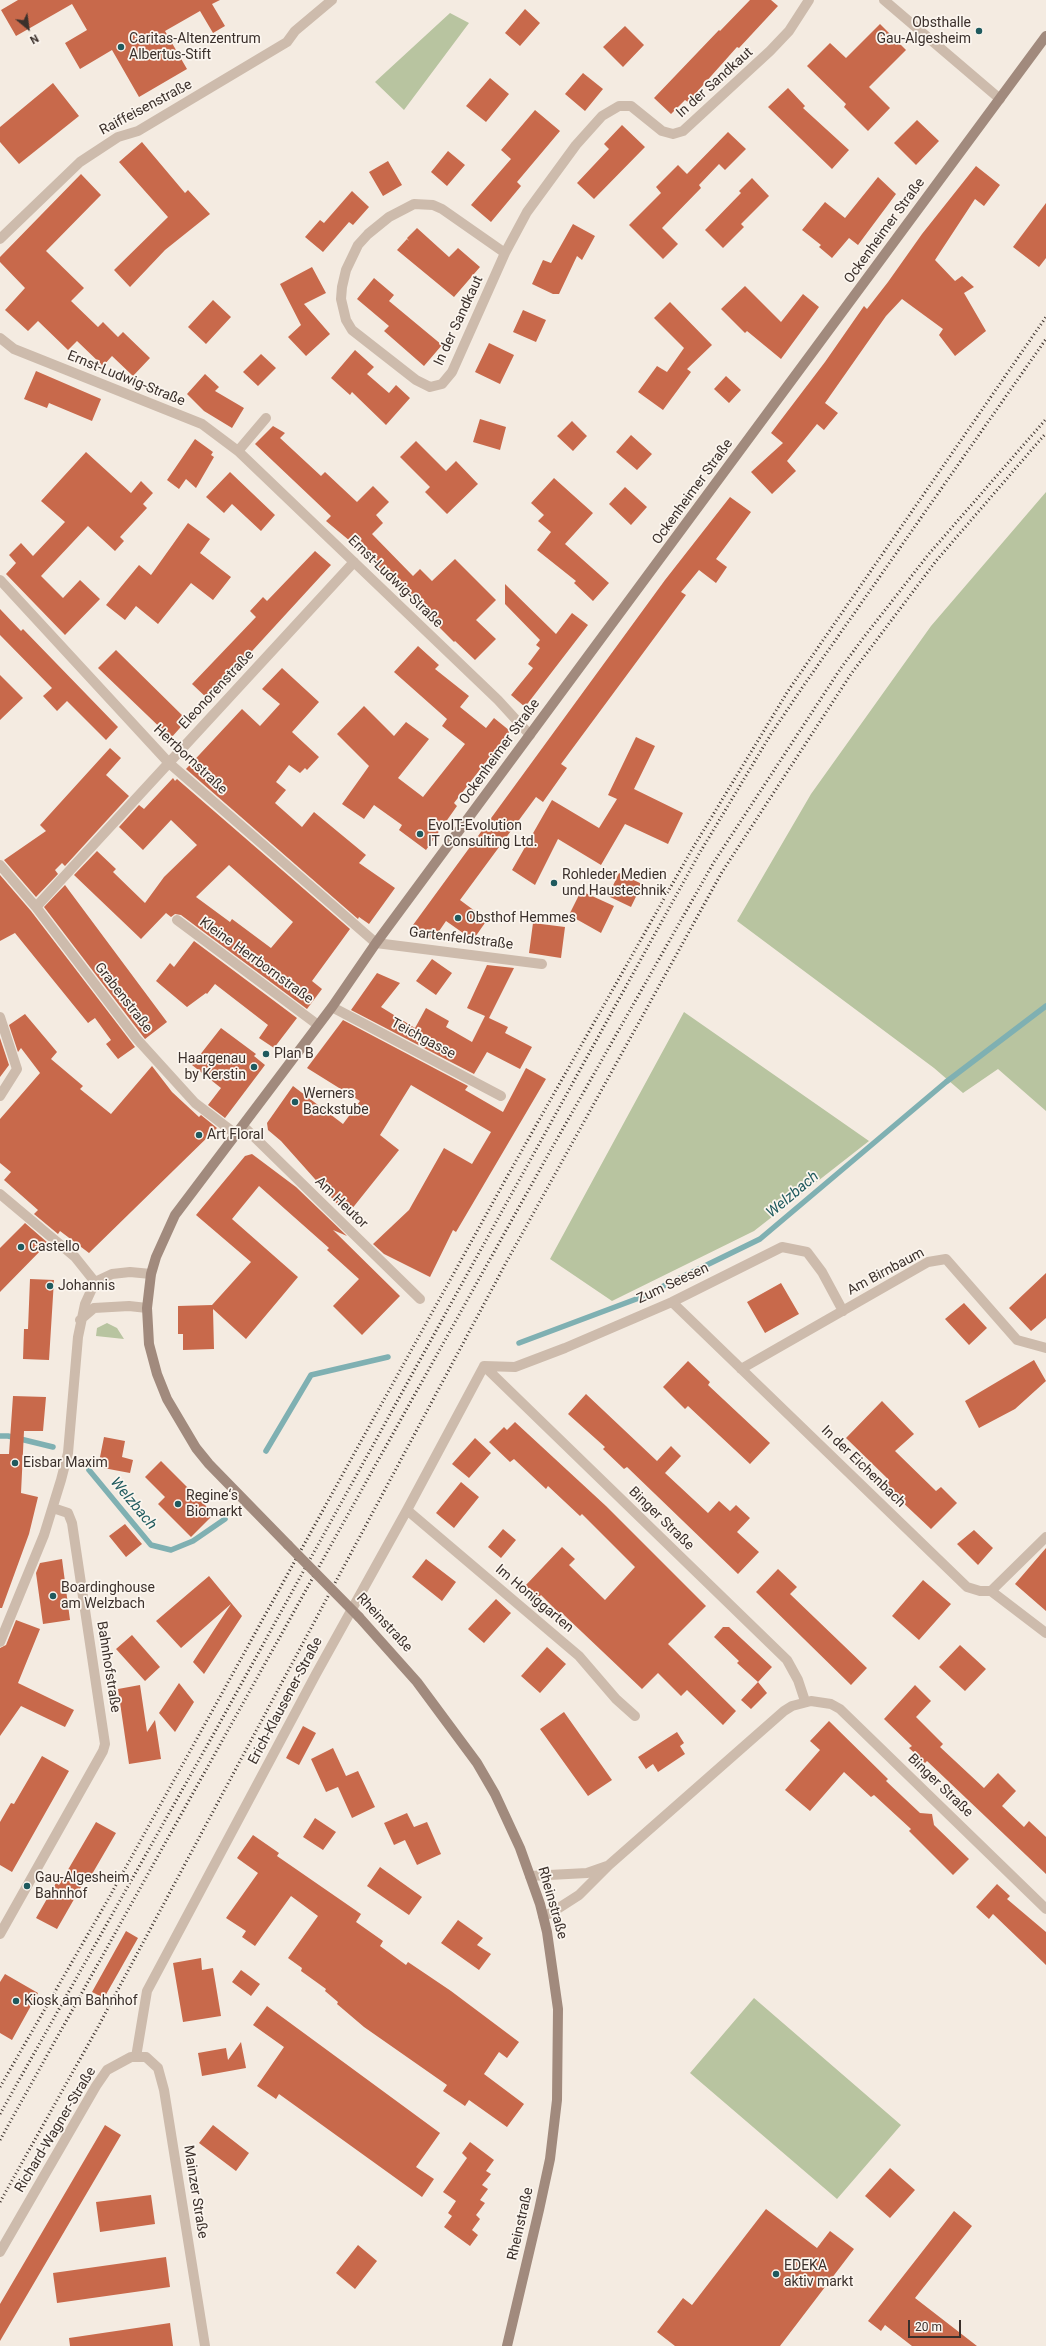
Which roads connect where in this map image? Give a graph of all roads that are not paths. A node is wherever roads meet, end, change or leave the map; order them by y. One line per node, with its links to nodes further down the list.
1 (332, 0): 6 (street, Raiffeisenstraße)
2 (810, 0): 7 (street, In der Sandkaut)
3 (884, 0): 5 (street)
4 (1046, 36): 5 (main road, Ockenheimer Straße)
5 (1000, 99): 13 (main road, Ockenheimer Straße)
6 (0, 239)
7 (505, 253): 7 (street, In der Sandkaut)
8 (0, 338): 10 (street, Ernst-Ludwig-Straße)
9 (266, 418): 10 (street)
10 (238, 451): 11 (street, Ernst-Ludwig-Straße)
11 (354, 562): 13 (street, Ernst-Ludwig-Straße); 14 (street, Eleonorenstraße)
12 (0, 580): 14 (street, Herrbornstraße)
13 (530, 735): 18 (main road, Ockenheimer Straße)
14 (169, 764): 16 (street, Eleonorenstraße); 18 (street, Herrbornstraße)
15 (0, 865): 16 (street, Grabenstraße)
16 (36, 907): 26 (street, Grabenstraße)
17 (177, 920): 22 (street, Kleine Herrbornstraße)
18 (376, 943): 19 (street, Gartenfeldstraße); 20 (main road, Ockenheimer Straße)
19 (542, 964)
20 (332, 1007): 22 (main road, Ockenheimer Straße); 24 (street, Teichgasse)
21 (0, 1017): 23 (street)
22 (318, 1025): 25 (main road, Ockenheimer Straße)
23 (0, 1096)
24 (501, 1096)
25 (243, 1126): 26 (main road, Ockenheimer Straße); 30 (street, Am Heutor)
26 (237, 1135): 28 (main road, Ockenheimer Straße)
27 (0, 1194): 29 (street)
28 (151, 1274): 29 (street); 32 (main road, Ockenheimer Straße)
29 (95, 1282): 34 (street)
30 (420, 1299)
31 (672, 1302): 33 (street, Zum Seesen); 36 (street, Zum Seesen); 37 (street, In der Eichenbach)
32 (147, 1308): 34 (street); 41 (main road, Ockenheimer Straße)
33 (843, 1311): 35 (street, Am Birnbaum); 37 (street, Am Birnbaum)
34 (80, 1320): 38 (street)
35 (1046, 1348)
36 (484, 1366): 39 (street, Erich-Klausener-Straße); 45 (street, Binger Straße)
37 (741, 1369): 42 (street, In der Eichenbach)
38 (53, 1508): 44 (street); 51 (street, Bahnhofstraße)
39 (407, 1510): 46 (street, Im Honiggarten); 52 (street, Erich-Klausener-Straße)
40 (1046, 1537): 42 (street)
41 (288, 1545): 48 (main road, Rheinstraße, bridge)
42 (991, 1591): 43 (street, In der Eichenbach)
43 (1046, 1633)
44 (0, 1642)
45 (805, 1701): 47 (street); 49 (street, Binger Straße)
46 (635, 1716)
47 (609, 1865): 48 (street); 50 (street)
48 (530, 1876): 50 (main road, Rheinstraße)
49 (1046, 1908)
50 (543, 1916): 55 (main road, Rheinstraße)
51 (0, 1934)
52 (136, 2057): 53 (street, Richard-Wagner-Straße); 54 (street, Mainzer Straße)
53 (0, 2252)
54 (205, 2346)
55 (507, 2346)

